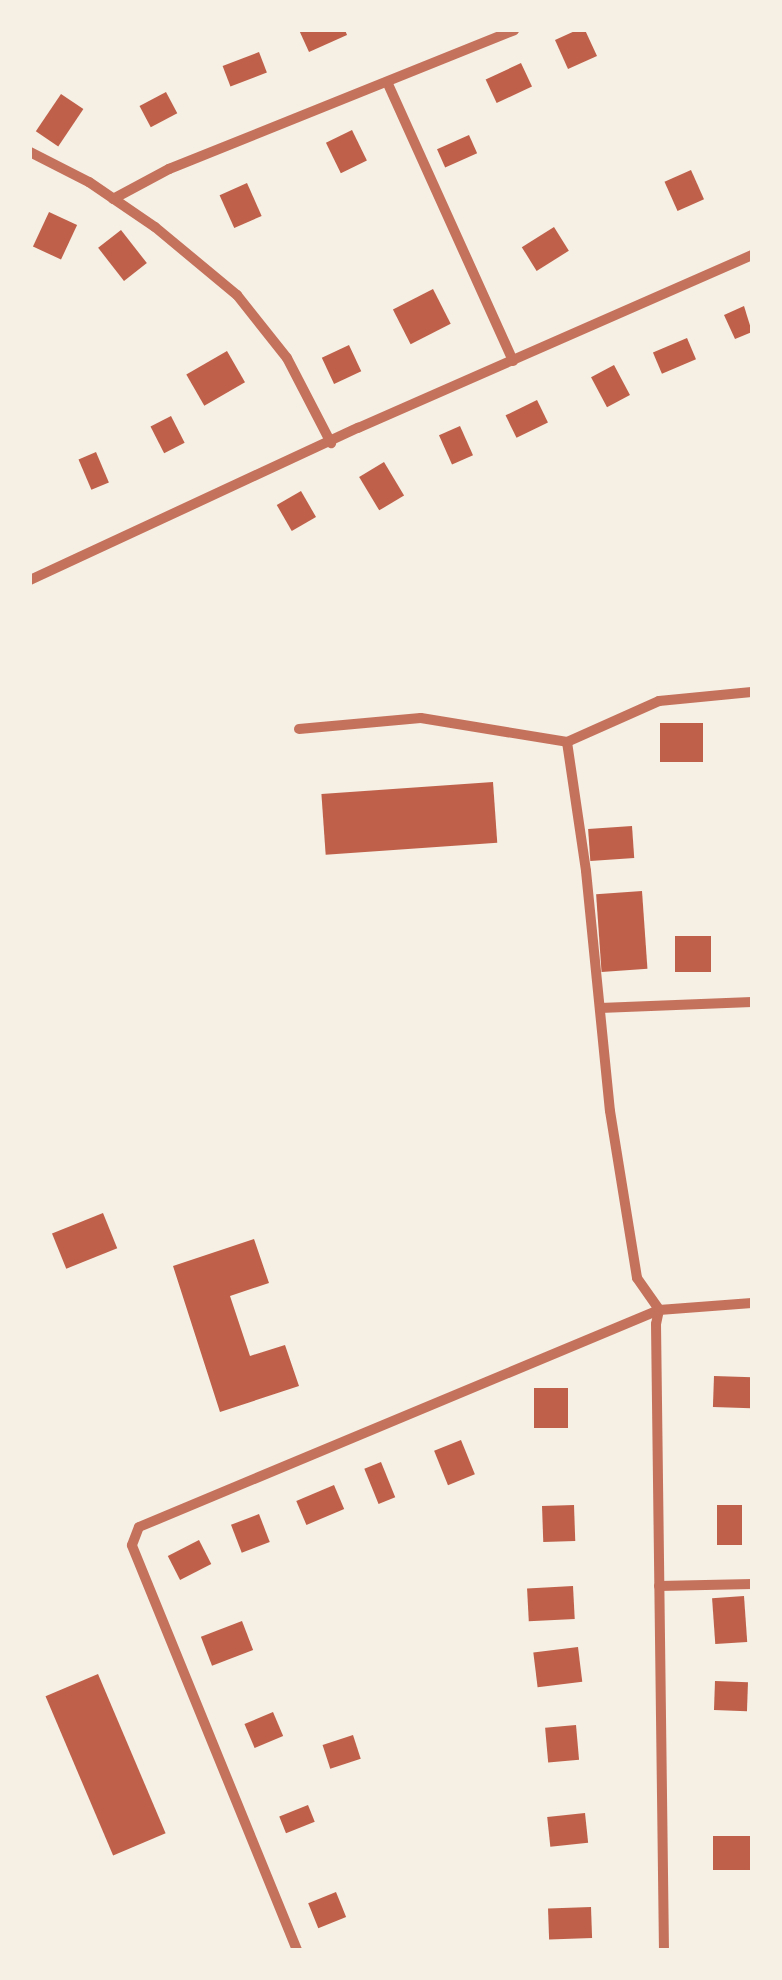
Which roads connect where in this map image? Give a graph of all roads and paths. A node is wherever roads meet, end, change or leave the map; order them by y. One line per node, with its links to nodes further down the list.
1 (514, 30): 2 (street)
2 (388, 84): 4 (street); 6 (street)
3 (30, 152): 4 (street)
4 (113, 198): 7 (street)
5 (752, 255): 6 (street)
6 (513, 360): 7 (street)
7 (331, 443): 8 (street)
8 (30, 580)
9 (752, 692): 11 (street)
10 (299, 729): 11 (street)
11 (567, 742): 13 (street)
12 (752, 1002): 13 (street)
13 (600, 1008): 15 (street)
14 (752, 1303): 15 (street)
15 (659, 1310): 17 (street); 18 (street)
16 (752, 1584): 17 (street)
17 (659, 1586): 19 (street)
18 (296, 1950)
19 (664, 1950)

